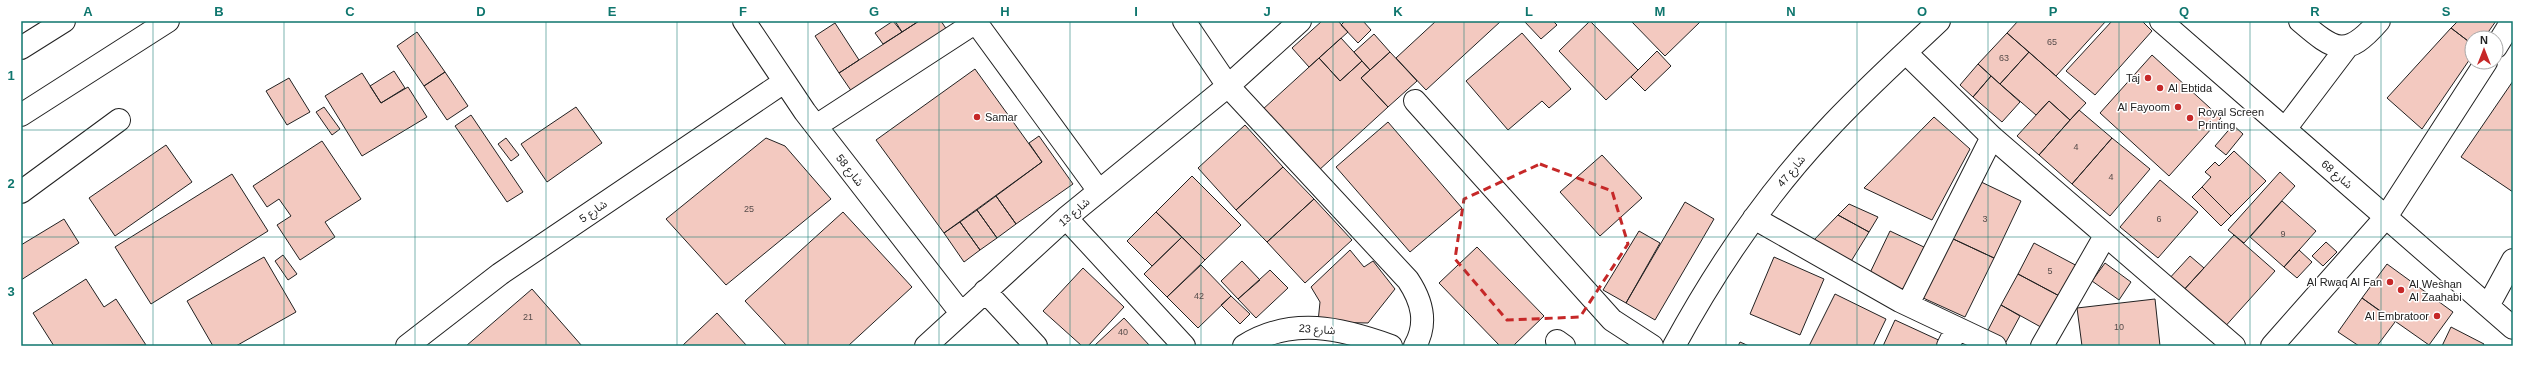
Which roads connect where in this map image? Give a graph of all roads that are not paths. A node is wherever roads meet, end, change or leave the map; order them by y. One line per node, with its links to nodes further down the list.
1 (64, 21): 14 (street)
2 (168, 21): 20 (street)
3 (744, 21): 17 (street, شارع 58)
4 (976, 21): 22 (street); 25 (street)
5 (1184, 21): 18 (street)
6 (1300, 21): 18 (street, شارع 13)
7 (1939, 21): 15 (street, شارع 47)
8 (2161, 21): 23 (street, شارع 68)
9 (2300, 21): 13 (street)
10 (2379, 21): 13 (street)
11 (2512, 21): 12 (street)
12 (2504, 34)
13 (2347, 47): 23 (street)
14 (21, 48)
15 (1906, 52): 24 (street); 28 (street, شارع 47)
16 (2481, 70): 29 (street)
17 (784, 82): 22 (street, شارع 58); 38 (street, شارع 5)
18 (1228, 86): 25 (street, شارع 13); 44 (street)
19 (1415, 101): 45 (street)
20 (21, 115)
21 (119, 120): 26 (street)
22 (816, 126): 35 (street, شارع 58)
23 (2285, 129): 29 (street, شارع 68)
24 (1992, 137): 30 (street); 33 (street)
25 (1098, 191): 27 (street, شارع 13)
26 (21, 192)
27 (1066, 218): 32 (street, شارع 13); 41 (street)
28 (1754, 218): 33 (street); 46 (street, شارع 47)
29 (2386, 218): 34 (street, شارع 68); 50 (street)
30 (2105, 236): 48 (street); 49 (street)
31 (2513, 260): 34 (street)
32 (985, 291): 35 (street, شارع 13); 40 (street)
33 (1908, 304): 37 (street)
34 (2488, 306): 36 (street, شارع 68)
35 (962, 313): 39 (street, شارع 13)
36 (2513, 328)
37 (1952, 337): 47 (street)
38 (414, 344)
39 (926, 346)
40 (1036, 346)
41 (1184, 346)
42 (1244, 346): 43 (street, شارع 23)
43 (1390, 346)
44 (1415, 346)
45 (1652, 346)
46 (1674, 346)
47 (1995, 346)
48 (2042, 346)
49 (2234, 346)
50 (2272, 346)

